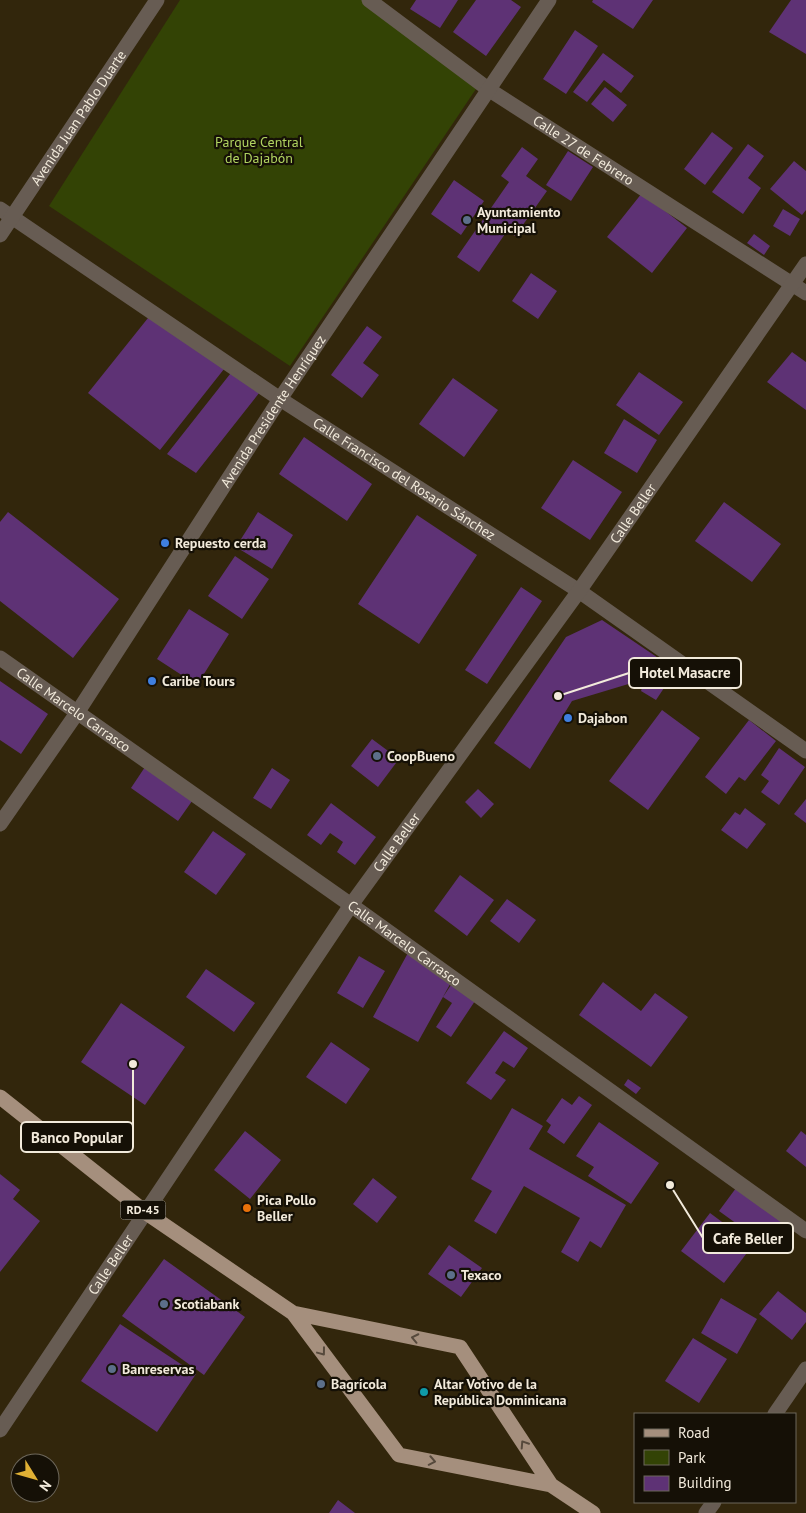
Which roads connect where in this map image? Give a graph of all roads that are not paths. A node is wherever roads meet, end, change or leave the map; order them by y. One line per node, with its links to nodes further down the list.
1 (157, 0): 5 (street, Avenida Juan Pablo Duarte)
2 (368, 0): 4 (street, Calle 27 de Febrero)
3 (549, 0): 4 (street, Avenida Presidente Henríquez)
4 (488, 89): 8 (street, Calle 27 de Febrero); 10 (street, Avenida Presidente Henríquez)
5 (6, 213): 6 (street, Avenida Juan Pablo Duarte); 10 (street, Calle Francisco del Rosario Sánchez)
6 (0, 236)
7 (806, 264): 8 (street, Calle Beller)
8 (792, 284): 9 (street, Calle 27 de Febrero); 11 (street, Calle Beller)
9 (806, 293)
10 (280, 399): 11 (street, Calle Francisco del Rosario Sánchez); 13 (street, Avenida Presidente Henríquez)
11 (578, 591): 14 (street, Calle Francisco del Rosario Sánchez); 16 (street, Calle Beller)
12 (0, 658): 13 (street, Calle Marcelo Carrasco)
13 (77, 713): 15 (street, Avenida Presidente Henríquez); 16 (street, Calle Marcelo Carrasco)
14 (806, 750)
15 (0, 824)
16 (351, 905): 18 (street, Calle Beller); 19 (street, Calle Marcelo Carrasco)
17 (0, 1098): 18 (main road, RD-45)
18 (145, 1212): 20 (main road, RD-45); 23 (street, Calle Beller)
19 (806, 1231)
20 (293, 1313): 24 (main road, RD-45, one-way to 24); 24 (main road, RD-45, one-way to 20)
21 (806, 1370): 22 (street)
22 (776, 1413)
23 (0, 1430)
24 (551, 1485): 25 (main road, RD-45)
25 (593, 1513)

